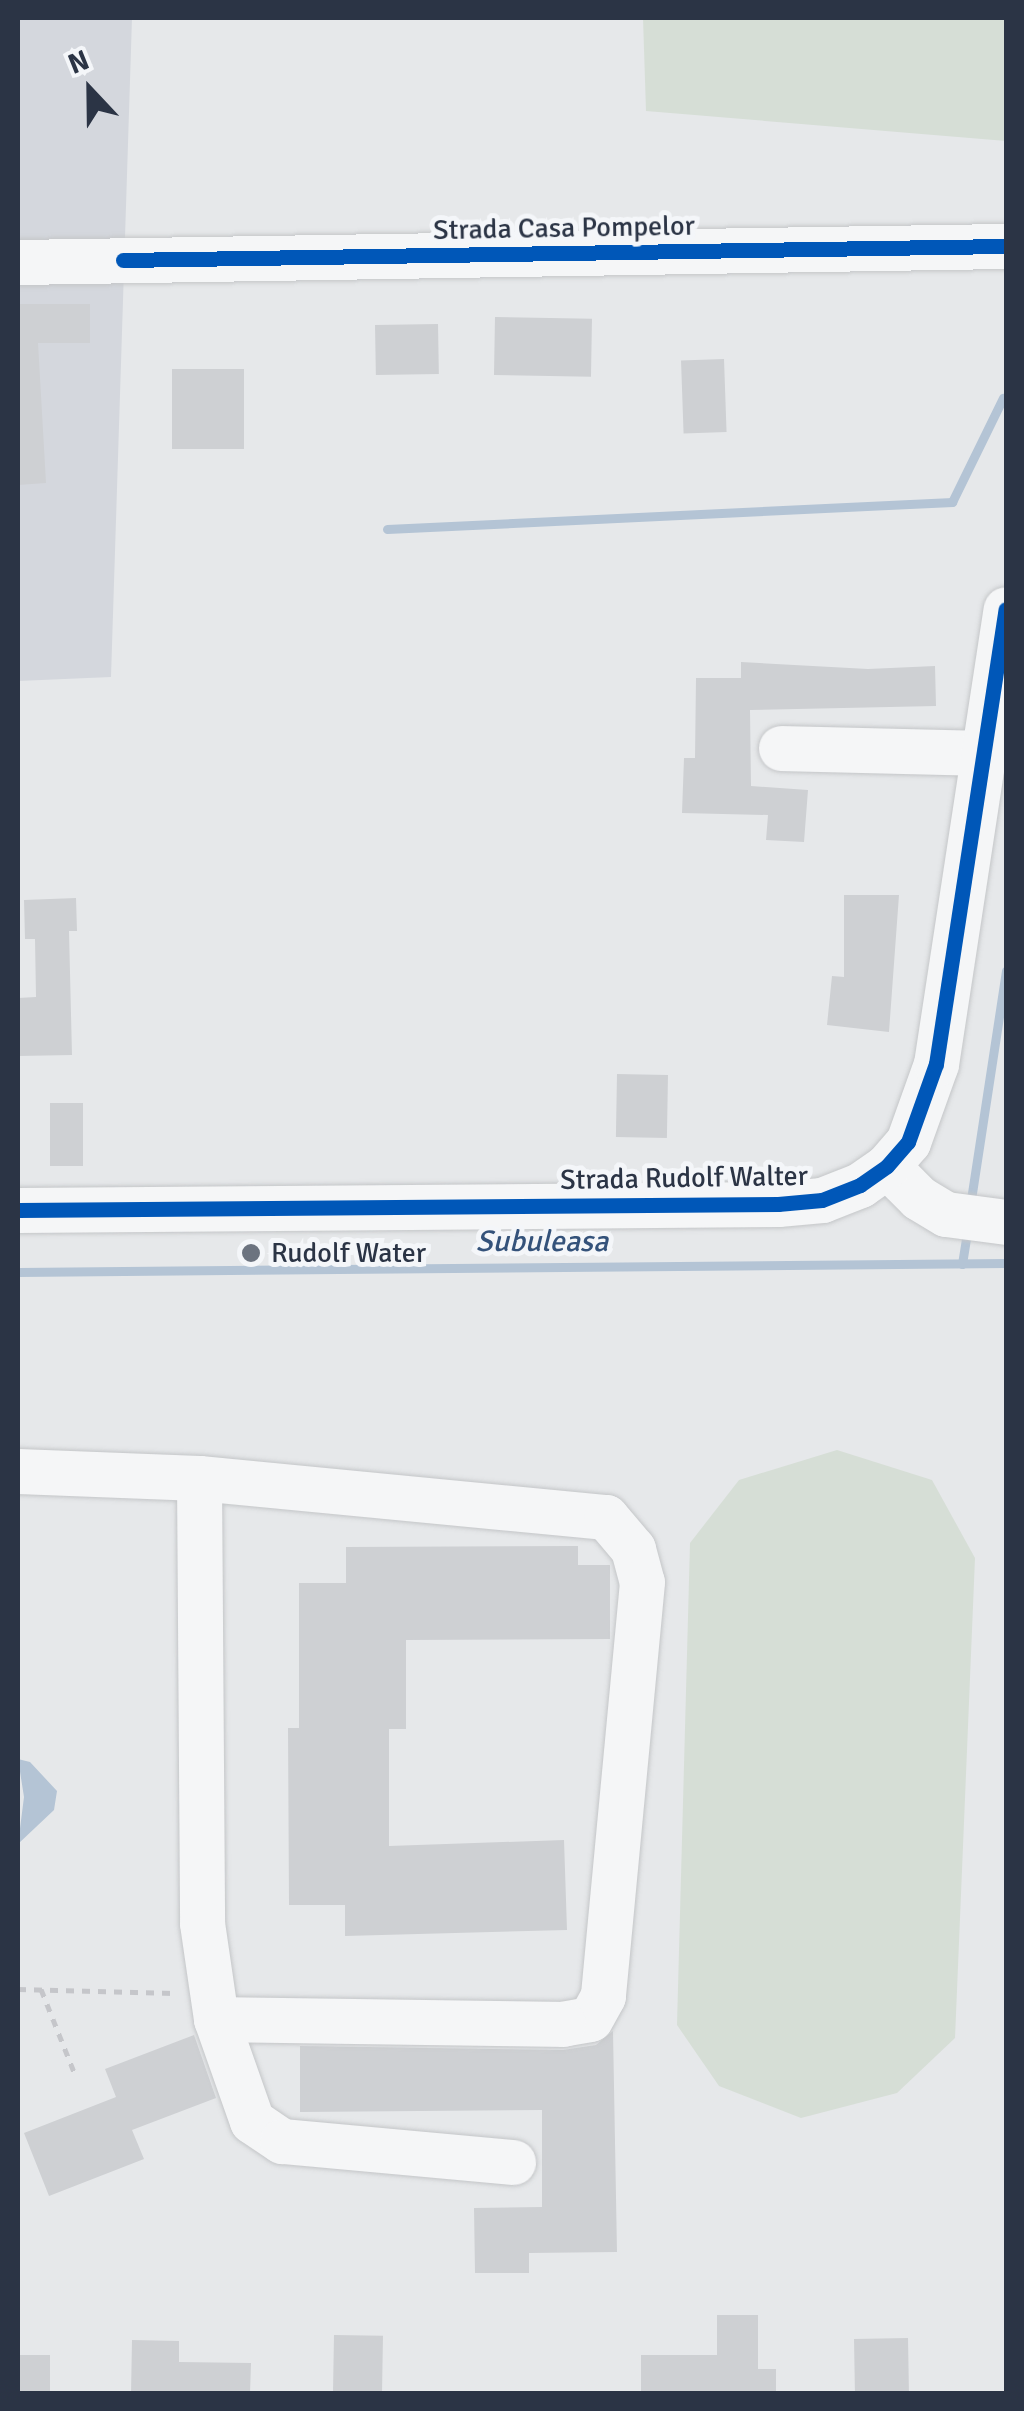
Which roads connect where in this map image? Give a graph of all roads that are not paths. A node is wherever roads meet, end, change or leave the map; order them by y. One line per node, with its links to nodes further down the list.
1 (1006, 246): 2 (street, Strada Casa Pompelor)
2 (18, 262)
3 (1006, 609): 5 (street, Strada Rudolf Walter)
4 (781, 748): 5 (street)
5 (984, 753): 6 (street, Strada Rudolf Walter)
6 (887, 1166): 7 (street, Strada Rudolf Walter); 8 (street)
7 (18, 1210)
8 (1006, 1222)
9 (18, 1471): 10 (street)
10 (198, 1478): 11 (street); 11 (street)
11 (214, 2006): 12 (street)
12 (513, 2162)

